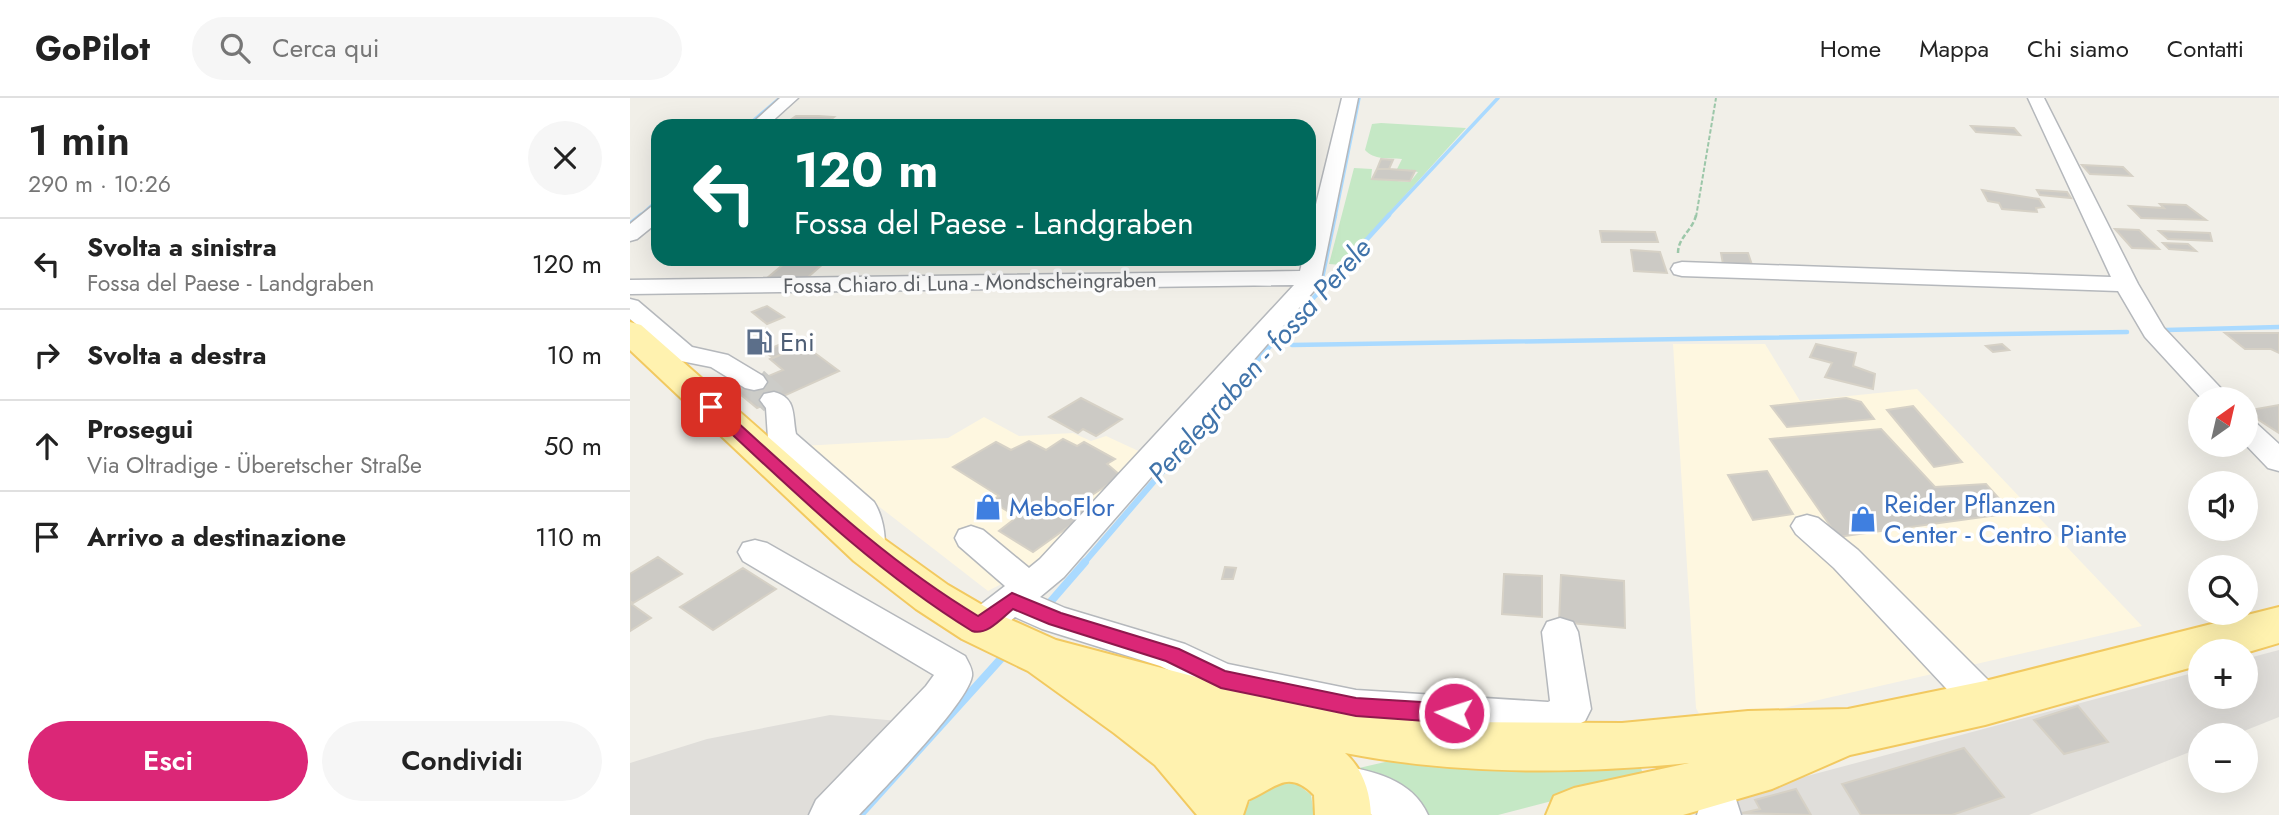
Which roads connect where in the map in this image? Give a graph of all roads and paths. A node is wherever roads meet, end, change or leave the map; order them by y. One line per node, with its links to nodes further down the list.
1 (790, 98): 5 (street)
2 (1350, 98): 8 (street)
3 (1716, 98): 10 (path)
4 (2036, 98): 12 (street)
5 (765, 119)
6 (651, 217): 7 (street)
7 (630, 235)
8 (1316, 251)
9 (1313, 266): 11 (street)
10 (1682, 269): 12 (street)
11 (1310, 278): 13 (street, Fossa Chiaro di Luna - Mondscheingraben); 24 (street)
12 (2126, 284): 16 (street)
13 (630, 287)
14 (630, 306): 21 (street)
15 (630, 332): 21 (main road)
16 (2206, 387)
17 (2258, 441): 18 (street)
18 (2279, 461)
19 (1807, 526): 26 (street)
20 (971, 538): 24 (street)
21 (869, 550): 24 (main road)
22 (755, 552): 32 (street)
23 (2279, 625): 26 (main road)
24 (1029, 627): 25 (street); 28 (main road); 29 (main road); 31 (main road)
25 (1560, 632)
26 (1985, 703): 27 (main road)
27 (1848, 732): 28 (main road); 34 (main road)
28 (1452, 745): 30 (main road)
29 (1261, 764): 30 (main road); 31 (main road)
30 (1335, 789): 33 (street)
31 (1220, 808)
32 (831, 815)
33 (1406, 815)
34 (1574, 815)

